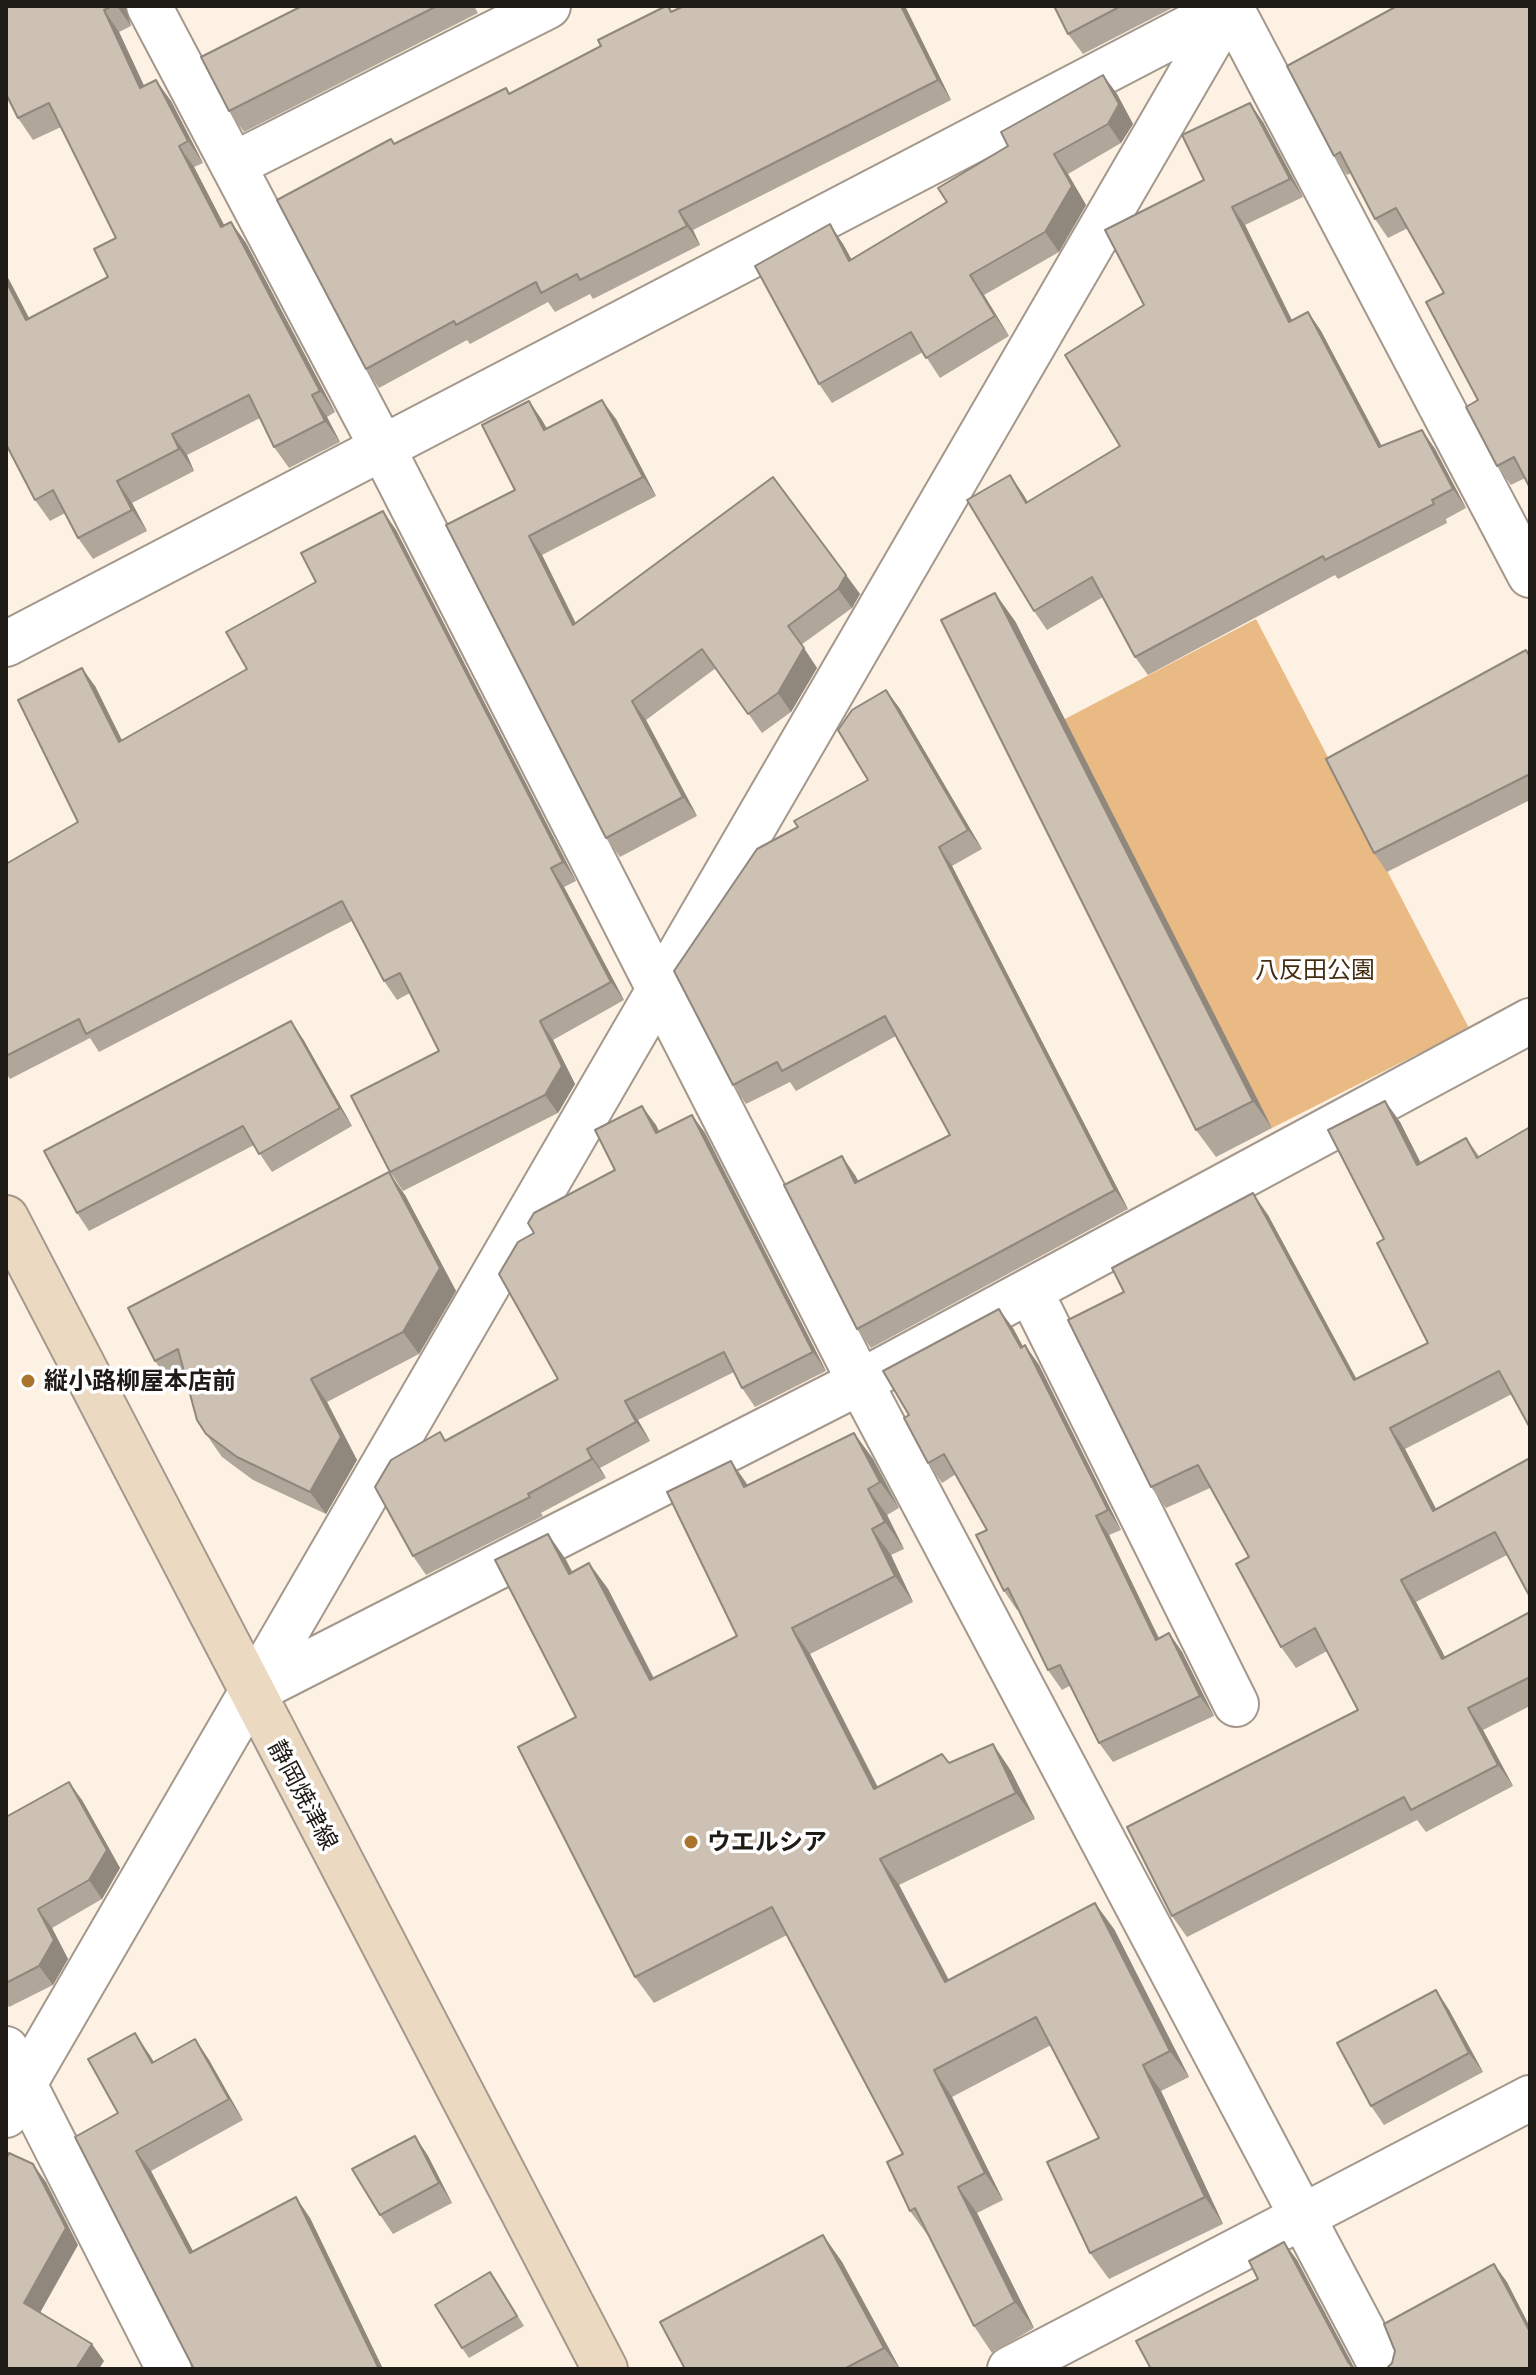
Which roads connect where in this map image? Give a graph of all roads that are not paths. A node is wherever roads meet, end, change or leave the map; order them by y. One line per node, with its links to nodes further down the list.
1 (149, 6): 4 (street)
2 (548, 6): 4 (street)
3 (1230, 6): 5 (street)
4 (233, 165): 5 (street)
5 (382, 447): 7 (street); 8 (street)
6 (1530, 575): 8 (street)
7 (6, 644)
8 (660, 990): 12 (street); 13 (street)
9 (1530, 1021): 11 (street)
10 (6, 1218): 13 (main road, 静岡焼津線)
11 (1030, 1291): 12 (street); 14 (street)
12 (860, 1382): 13 (street); 17 (street)
13 (250, 1693): 15 (street); 19 (main road, 静岡焼津線)
14 (1236, 1704)
15 (10, 2085): 18 (street)
16 (1530, 2098): 17 (street)
17 (1303, 2216): 20 (street); 21 (street)
18 (169, 2369)
19 (605, 2369)
20 (1010, 2369)
21 (1383, 2369)

